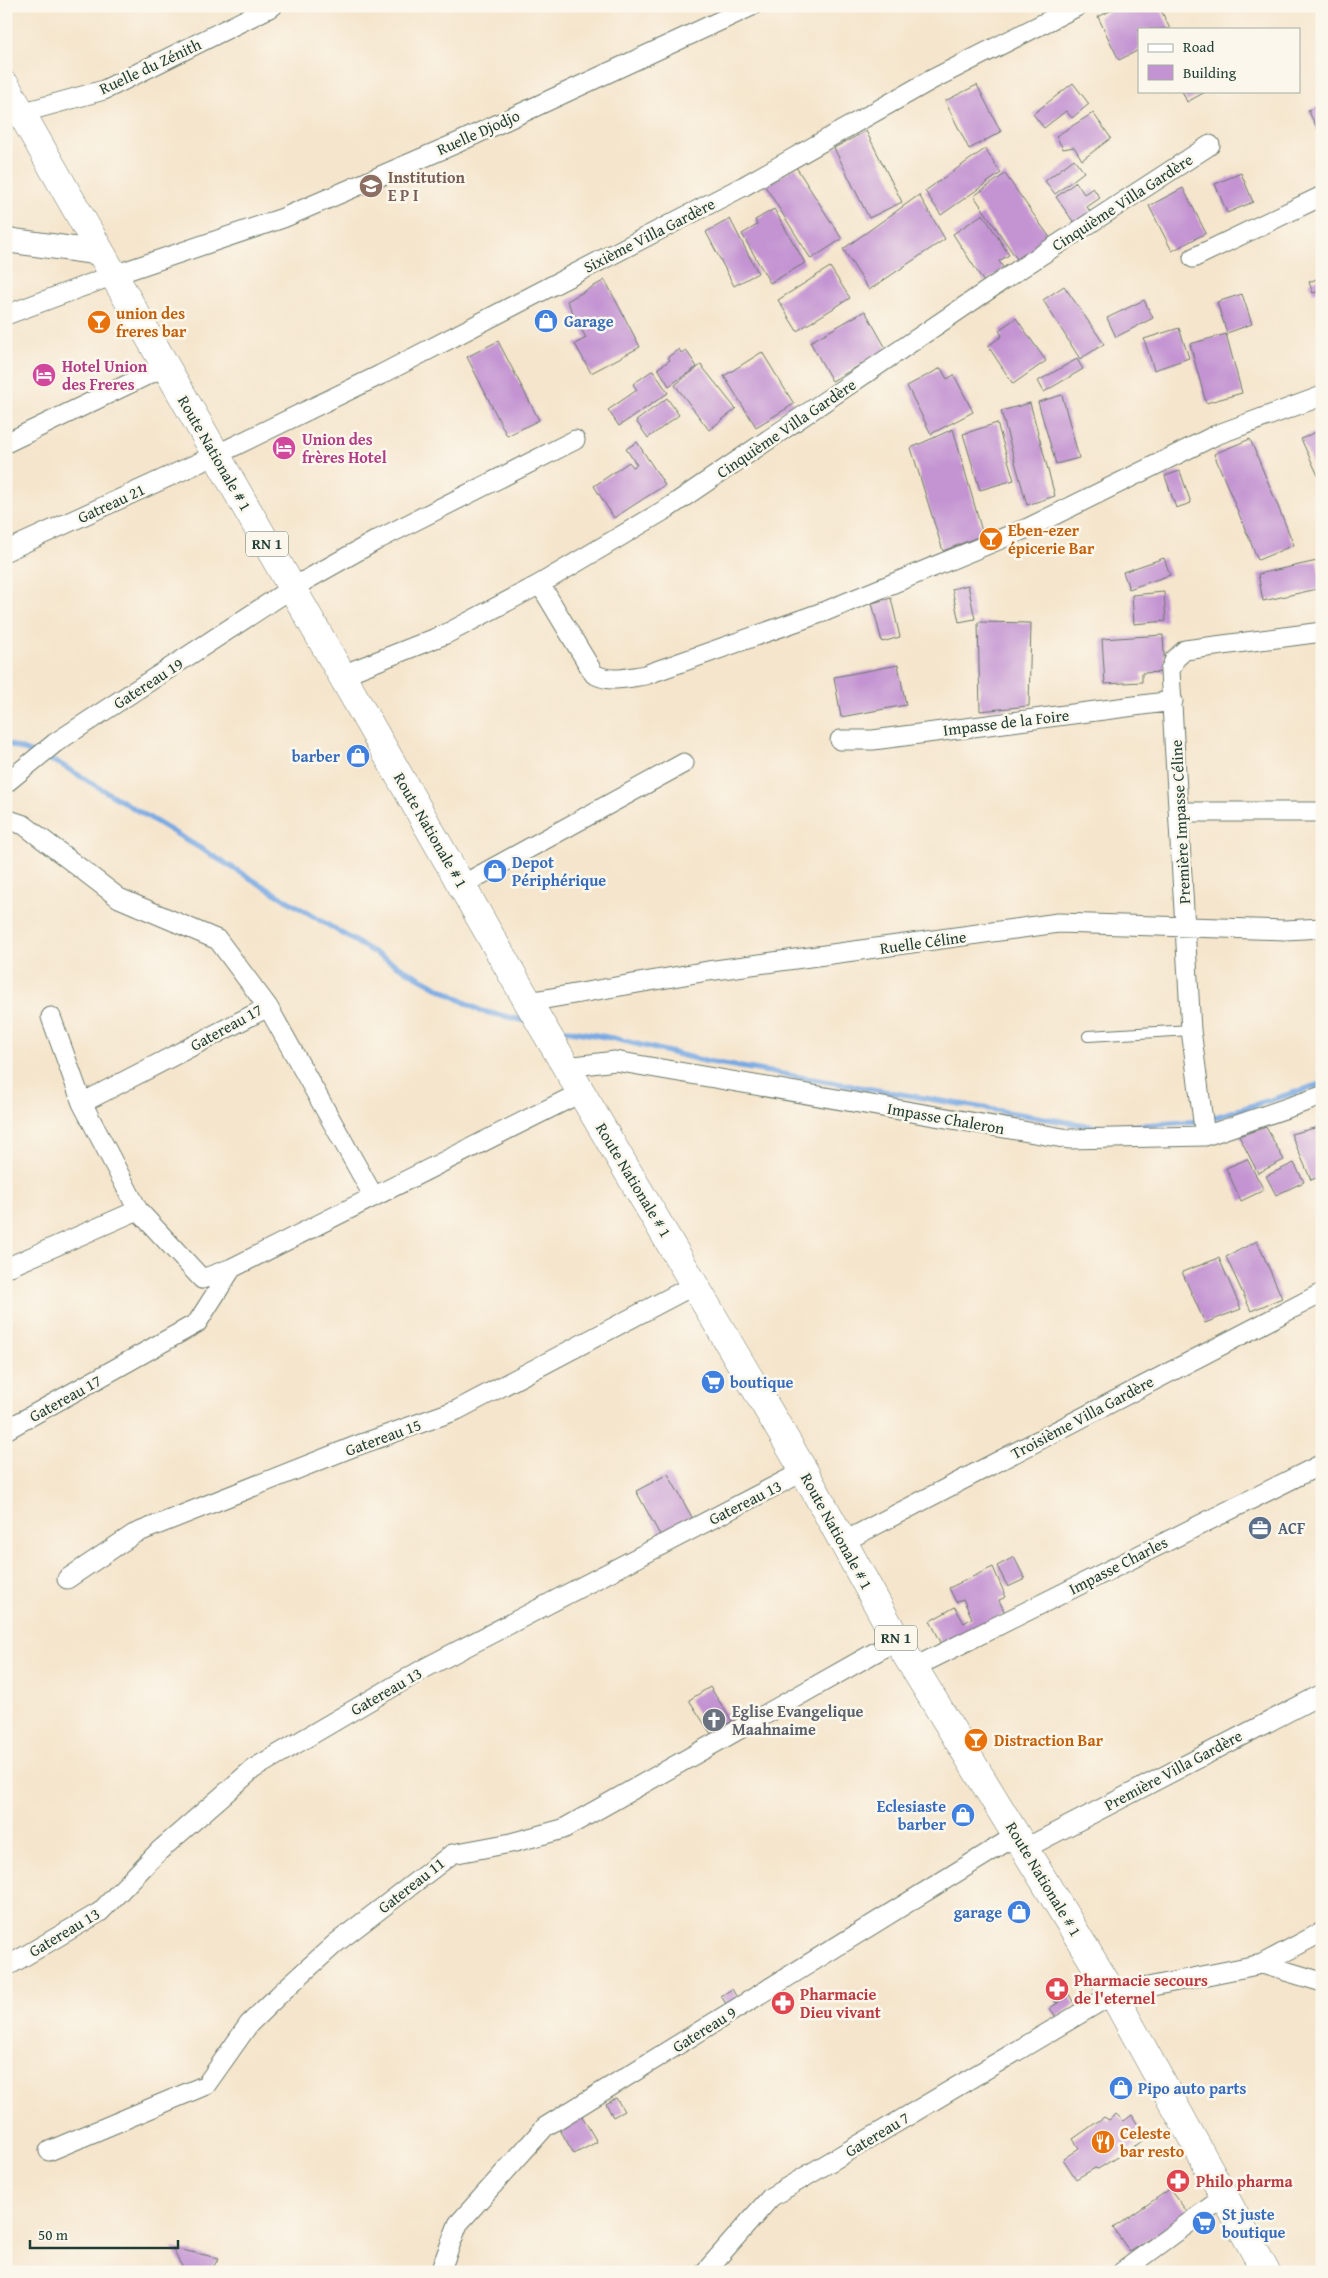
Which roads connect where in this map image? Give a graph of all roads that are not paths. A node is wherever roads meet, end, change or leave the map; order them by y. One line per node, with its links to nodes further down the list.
1 (273, 6): 5 (street, Ruelle du Zénith)
2 (752, 6): 10 (street, Ruelle Djodjo)
3 (1078, 6): 16 (street, Sixième Villa Gardère)
4 (6, 86): 5 (main road, Route Nationale # 1 / RN 1)
5 (21, 113): 10 (main road, Route Nationale # 1 / RN 1)
6 (1210, 145): 18 (street, Cinquième Villa Gardère)
7 (1322, 196): 9 (street)
8 (6, 240): 10 (street)
9 (1193, 258)
10 (108, 264): 11 (street, Ruelle Djodjo); 12 (main road, Route Nationale # 1 / RN 1)
11 (6, 316)
12 (166, 366): 15 (street); 16 (main road, Route Nationale # 1 / RN 1)
13 (1322, 396): 18 (street)
14 (575, 440): 19 (street, Gatereau 19)
15 (6, 443)
16 (216, 455): 17 (street, Gatreau 21); 19 (main road, Route Nationale # 1 / RN 1)
17 (6, 551)
18 (540, 584): 21 (street, Cinquième Villa Gardère)
19 (292, 588): 21 (main road, Route Nationale # 1 / RN 1); 25 (street, Gatereau 19)
20 (1322, 632): 22 (street, Première Impasse Céline)
21 (342, 675): 29 (main road, Route Nationale # 1 / RN 1)
22 (1173, 701): 23 (street, Impasse de la Foire); 26 (street, Première Impasse Céline)
23 (840, 740)
24 (684, 763): 29 (street)
25 (12, 778)
26 (1180, 812): 27 (street); 30 (street, Première Impasse Céline)
27 (1322, 812)
28 (6, 819): 33 (street, Gatereau 17)
29 (462, 885): 32 (main road, Route Nationale # 1 / RN 1)
30 (1186, 925): 31 (street, Ruelle Céline); 32 (street, Ruelle Céline); 35 (street, Première Impasse Céline)
31 (1322, 928)
32 (528, 1002): 37 (main road, Route Nationale # 1 / RN 1)
33 (268, 1007): 40 (street, Gatereau 17); 42 (street)
34 (51, 1017): 40 (street)
35 (1191, 1030): 36 (lane); 41 (street, Première Impasse Céline)
36 (1088, 1036)
37 (567, 1067): 38 (main road, Route Nationale # 1 / RN 1); 41 (street, Impasse Chaleron)
38 (582, 1092): 42 (street); 46 (main road, Route Nationale # 1 / RN 1)
39 (1322, 1096): 41 (street, Impasse Chaleron)
40 (82, 1103): 43 (street)
41 (1205, 1136)
42 (374, 1197): 45 (street)
43 (138, 1210): 44 (street); 45 (street)
44 (6, 1268)
45 (232, 1268): 48 (street, Gatereau 17)
46 (696, 1284): 50 (main road, Route Nationale # 1 / RN 1); 52 (street, Gatereau 15)
47 (1322, 1293): 51 (street, Troisième Villa Gardère)
48 (6, 1430)
49 (1322, 1464): 54 (street, Impasse Charles)
50 (804, 1471): 51 (main road, Route Nationale # 1 / RN 1); 59 (street, Gatereau 13)
51 (844, 1542): 53 (main road, Route Nationale # 1 / RN 1)
52 (67, 1578)
53 (897, 1640): 54 (main road, Route Nationale # 1 / RN 1); 62 (street, Gatereau 11)
54 (915, 1667): 56 (main road, Route Nationale # 1 / RN 1)
55 (1322, 1694): 56 (street, Première Villa Gardère)
56 (1022, 1841): 61 (main road, Route Nationale # 1 / RN 1); 64 (street, Gatereau 9)
57 (1322, 1932): 58 (street)
58 (1262, 1964): 60 (street); 61 (street, Gatereau 7)
59 (6, 1967)
60 (1322, 1982)
61 (1113, 1994): 63 (main road, Route Nationale # 1 / RN 1); 65 (street, Gatereau 7)
62 (50, 2151)
63 (1224, 2197): 66 (street); 67 (main road, Route Nationale # 1 / RN 1)
64 (440, 2272)
65 (705, 2272)
66 (1122, 2272)
67 (1266, 2272)

